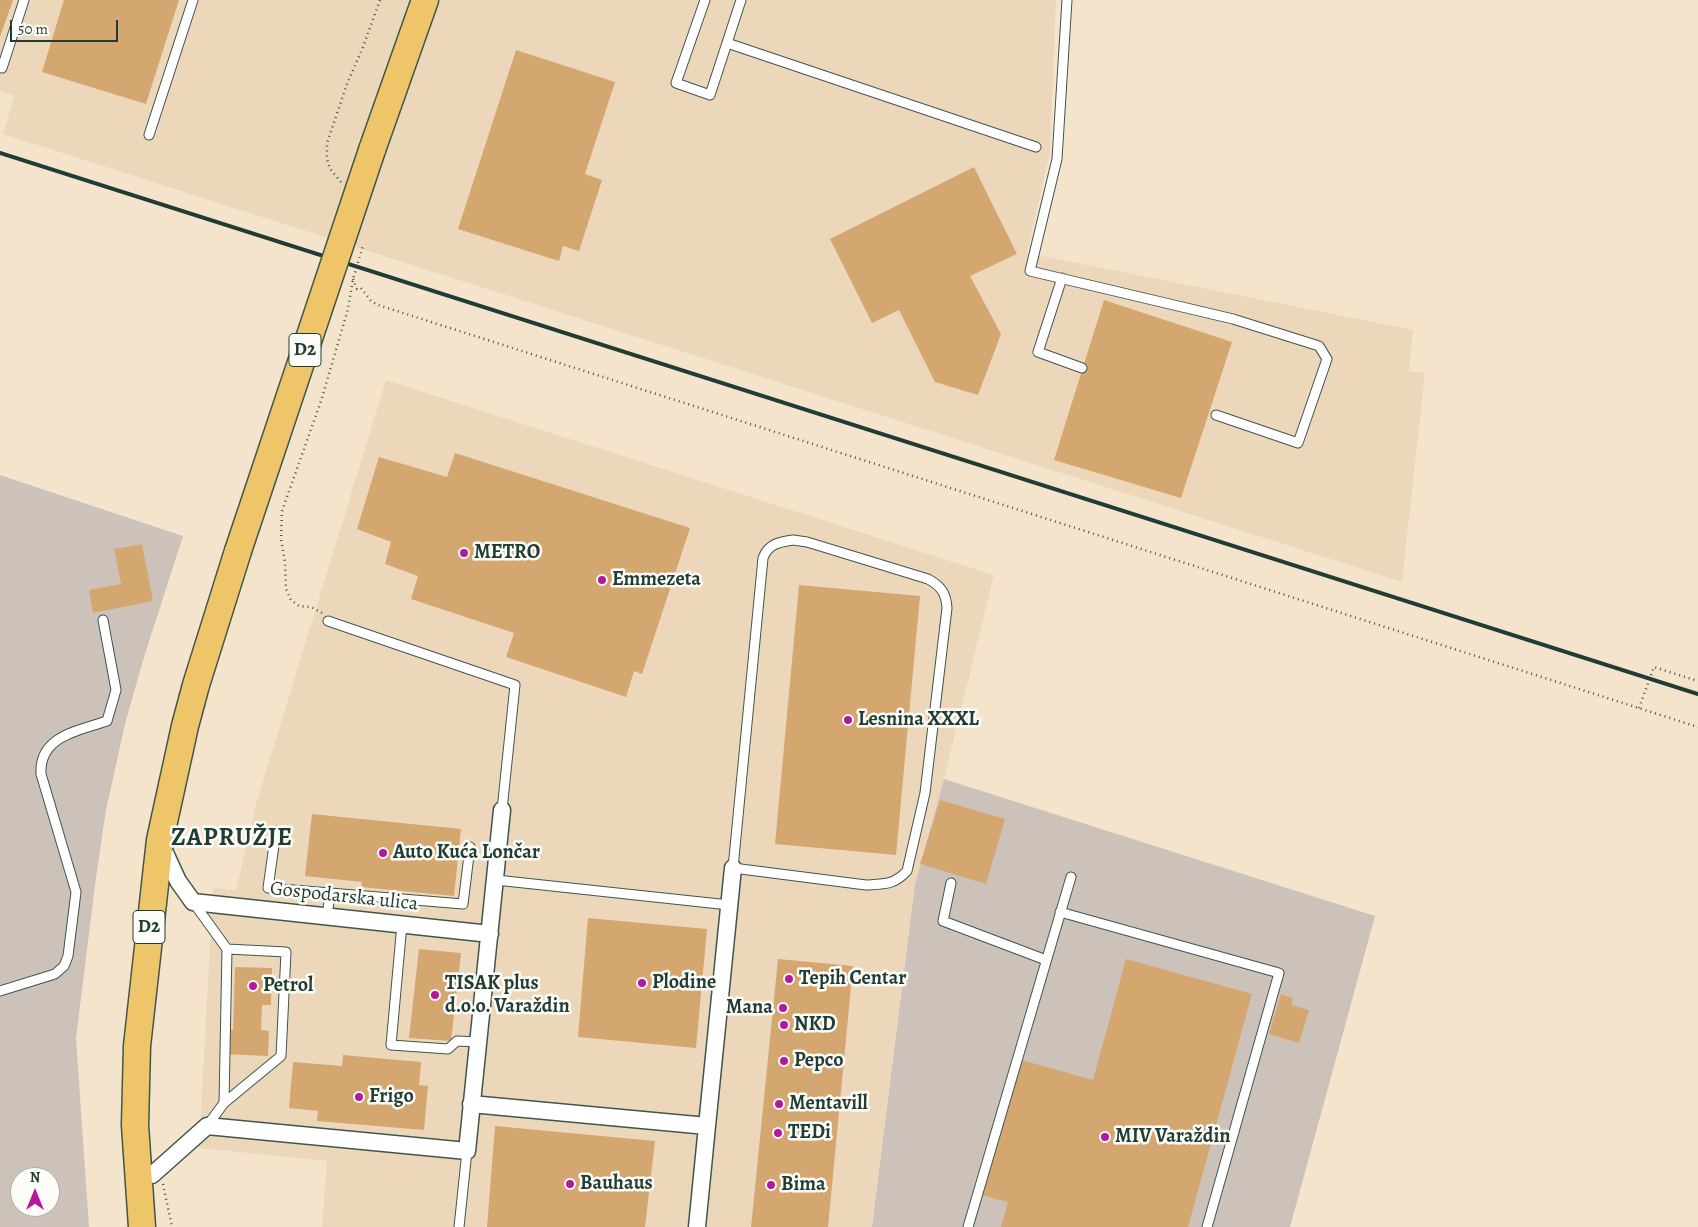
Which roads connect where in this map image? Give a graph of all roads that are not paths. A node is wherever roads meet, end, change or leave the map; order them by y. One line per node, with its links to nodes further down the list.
1 (24, 0): 8 (lane)
2 (193, 0): 9 (lane)
3 (425, 0): 18 (main road, D2, bridge)
4 (705, 0): 7 (lane)
5 (741, 0): 7 (lane)
6 (1067, 0): 11 (lane)
7 (727, 43): 10 (lane)
8 (2, 68)
9 (149, 135)
10 (1036, 147)
11 (1062, 278): 12 (lane); 13 (lane)
12 (1082, 368)
13 (1216, 415)
14 (102, 620): 33 (lane)
15 (328, 621): 16 (lane)
16 (502, 810): 22 (street)
17 (276, 832): 24 (lane)
18 (160, 840): 25 (street); 34 (main road, D2)
19 (470, 847): 24 (lane)
20 (732, 868): 20 (lane); 26 (street)
21 (1071, 877): 27 (lane)
22 (496, 880): 26 (lane); 30 (street)
23 (951, 883): 32 (lane)
24 (330, 893): 28 (lane)
25 (193, 902): 28 (street, Gospodarska ulica); 31 (lane)
26 (729, 905): 39 (street)
27 (1060, 912): 32 (lane); 47 (lane)
28 (327, 916): 29 (street, Gospodarska ulica)
29 (402, 924): 30 (street, Gospodarska ulica); 35 (lane)
30 (490, 934): 35 (street)
31 (227, 949): 36 (lane); 36 (lane)
32 (1046, 960): 46 (lane)
33 (0, 992)
34 (141, 1014): 41 (main road, D2); 42 (main road, D2)
35 (478, 1042): 37 (street)
36 (224, 1103): 38 (lane)
37 (471, 1104): 39 (street); 40 (street)
38 (208, 1126): 40 (street); 41 (street)
39 (707, 1126): 45 (street)
40 (467, 1151): 44 (lane)
41 (156, 1172): 43 (main road, D2)
42 (142, 1227)
43 (158, 1227)
44 (459, 1227)
45 (697, 1227)
46 (968, 1227)
47 (1207, 1227)

